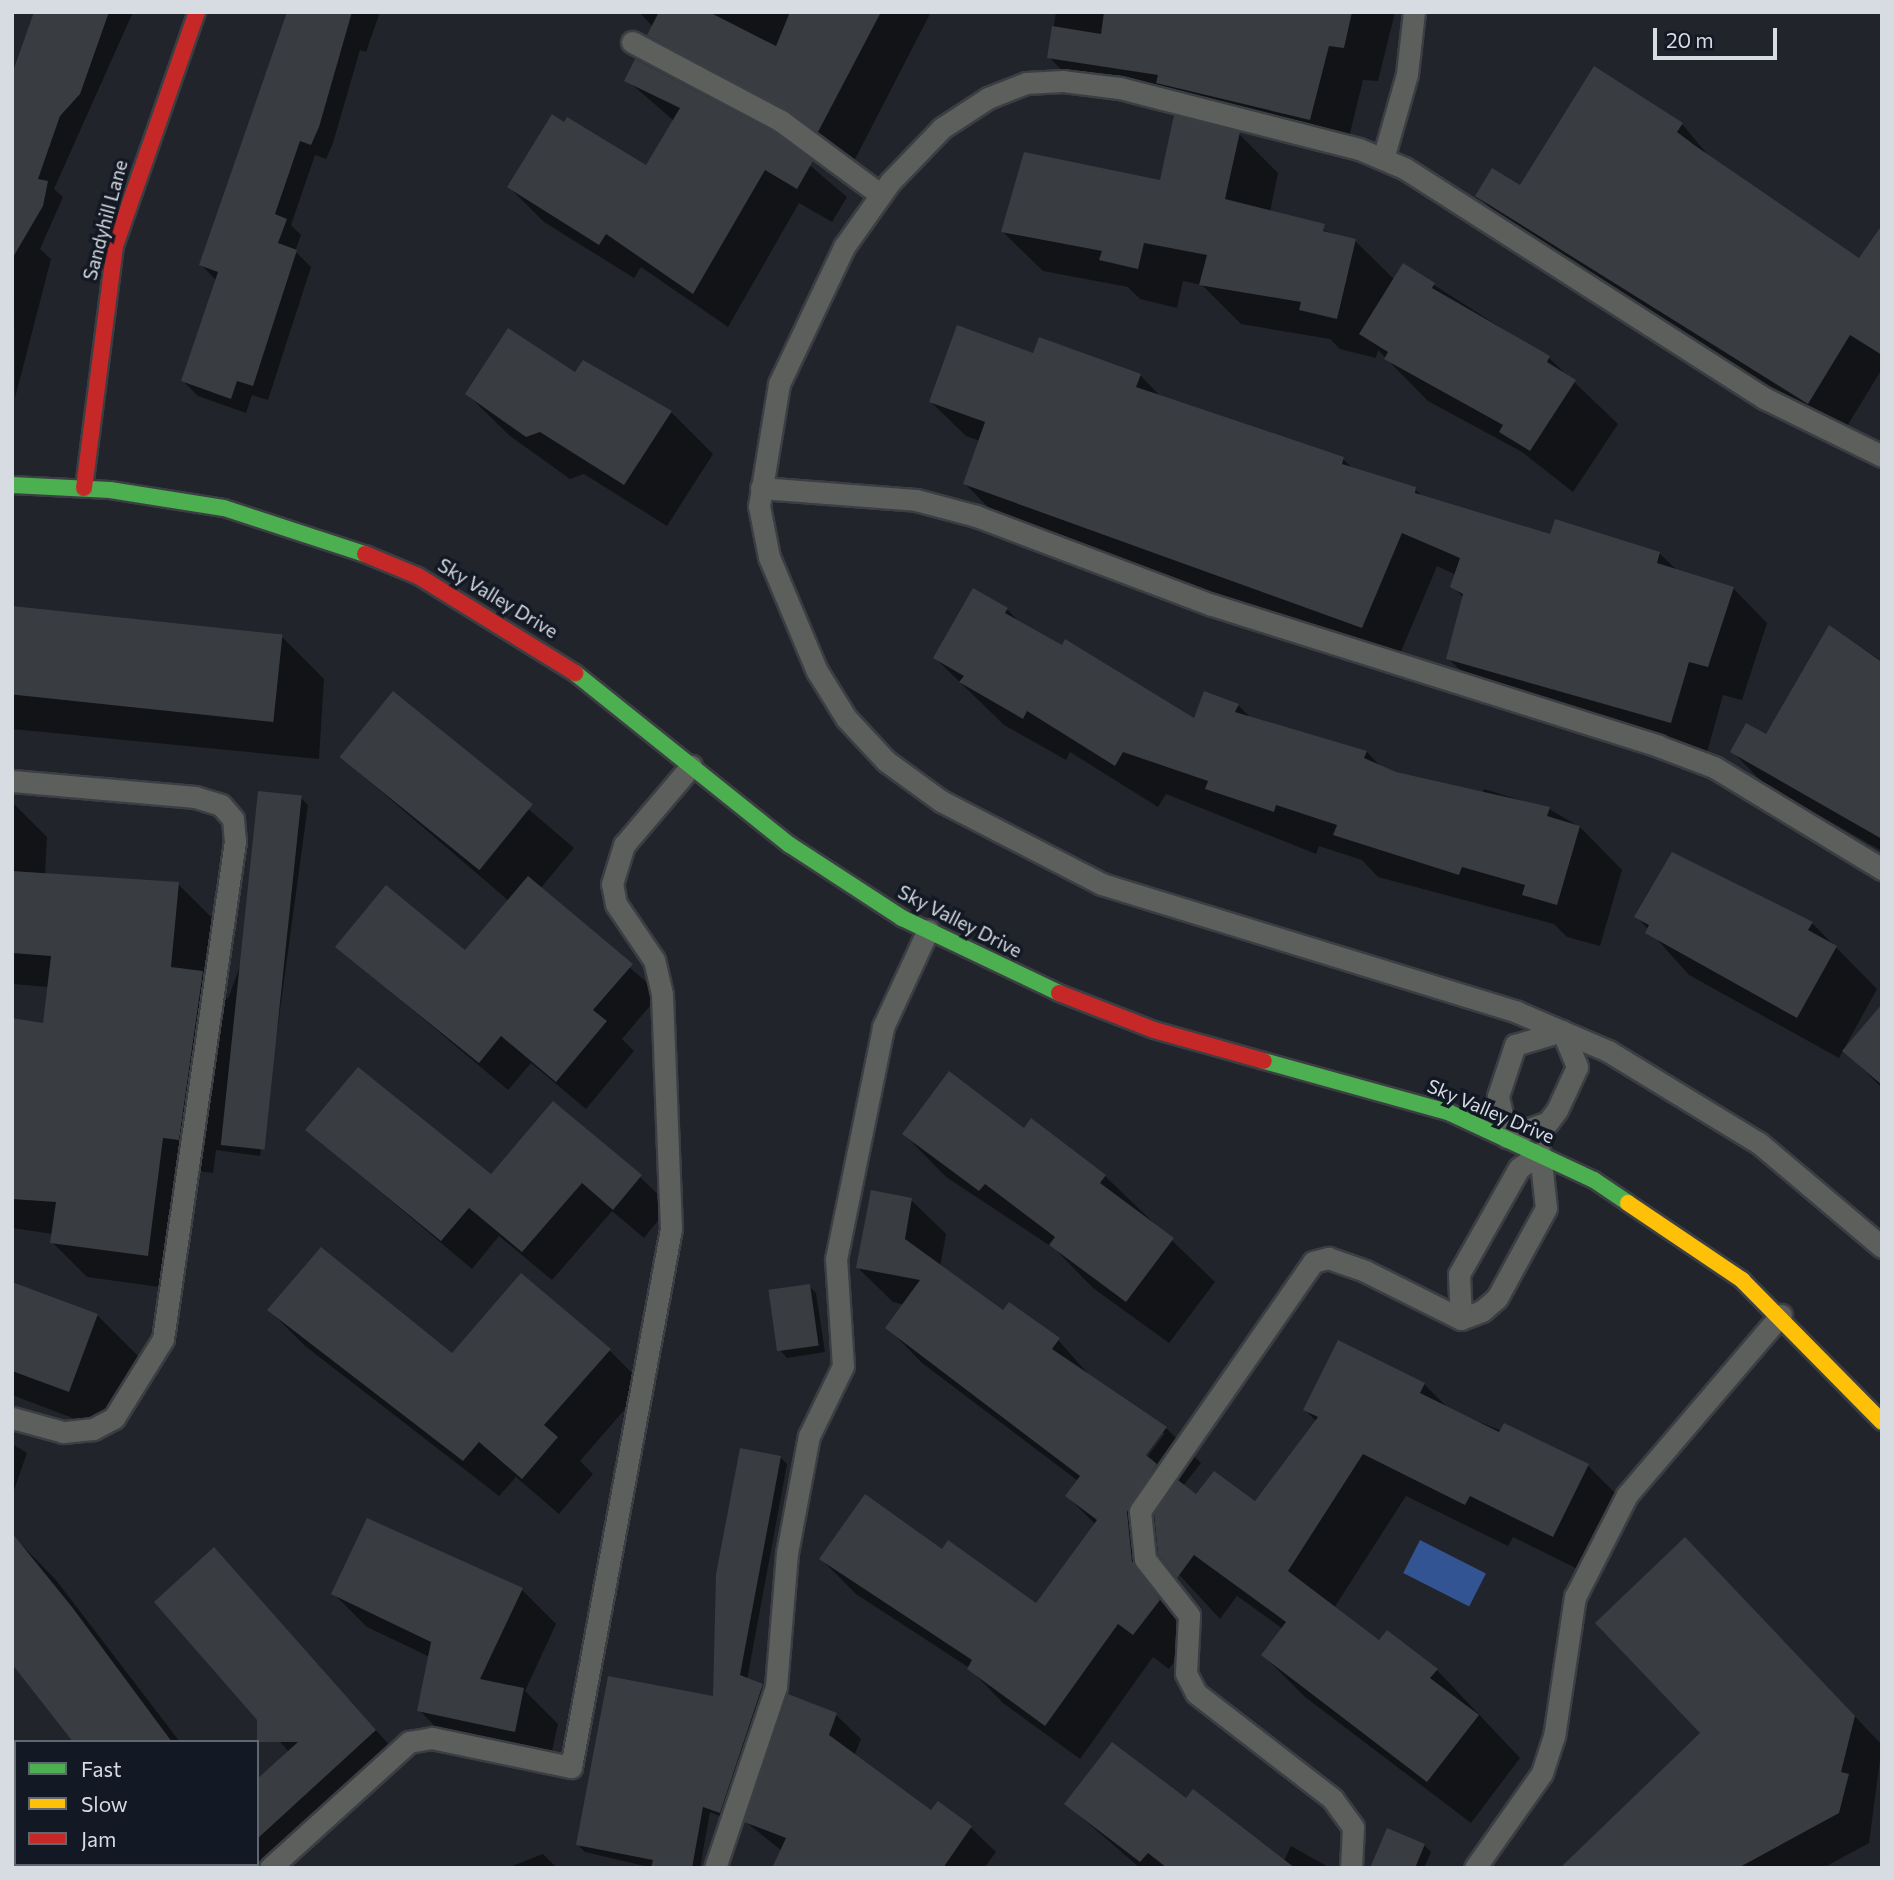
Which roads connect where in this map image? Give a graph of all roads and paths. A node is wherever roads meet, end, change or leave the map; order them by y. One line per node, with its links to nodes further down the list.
1 (197, 12): 8 (street, Sandyhill Lane)
2 (1414, 12): 4 (lane)
3 (632, 42): 5 (lane)
4 (1383, 159): 5 (lane); 6 (lane)
5 (881, 195): 9 (lane)
6 (1882, 456)
7 (12, 485): 8 (street, Sky Valley Drive)
8 (84, 488): 10 (street, Sky Valley Drive)
9 (761, 488): 12 (lane); 14 (lane)
10 (691, 766): 13 (street, Sky Valley Drive); 22 (lane)
11 (12, 781): 20 (lane)
12 (1882, 869)
13 (928, 930): 15 (street, Sky Valley Drive); 23 (lane)
14 (1562, 1031): 15 (lane); 15 (lane); 17 (lane)
15 (1507, 1137): 16 (street, Sky Valley Drive)
16 (1540, 1153): 18 (street, Sky Valley Drive); 19 (lane); 19 (lane)
17 (1882, 1247)
18 (1781, 1315): 21 (street, Sky Valley Drive); 25 (lane)
19 (1461, 1319): 24 (lane)
20 (12, 1418)
21 (1882, 1422)
22 (270, 1868)
23 (715, 1868)
24 (1351, 1868)
25 (1475, 1868)

